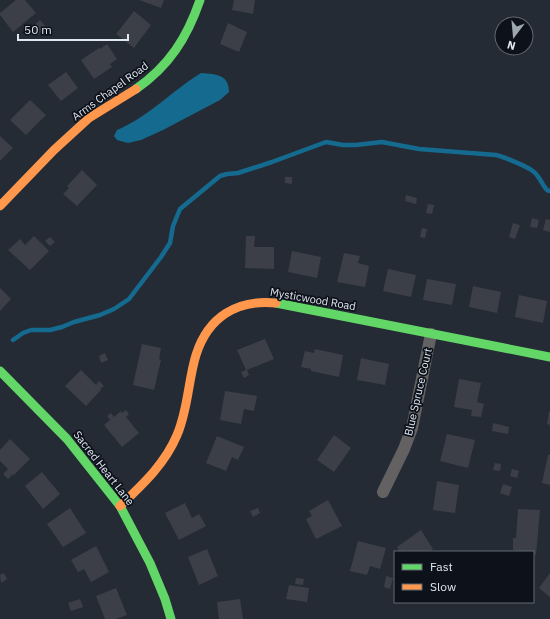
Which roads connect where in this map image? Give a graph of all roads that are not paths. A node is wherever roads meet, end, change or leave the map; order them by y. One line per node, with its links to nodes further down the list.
1 (200, 0): 2 (street, Arms Chapel Road)
2 (0, 206)
3 (431, 334): 4 (street, Mysticwood Road); 6 (street, Blue Spruce Court); 7 (street, Mysticwood Road)
4 (550, 357)
5 (0, 371): 7 (street, Sacred Heart Lane)
6 (382, 492)
7 (120, 506): 8 (street, Sacred Heart Lane)
8 (170, 619)

